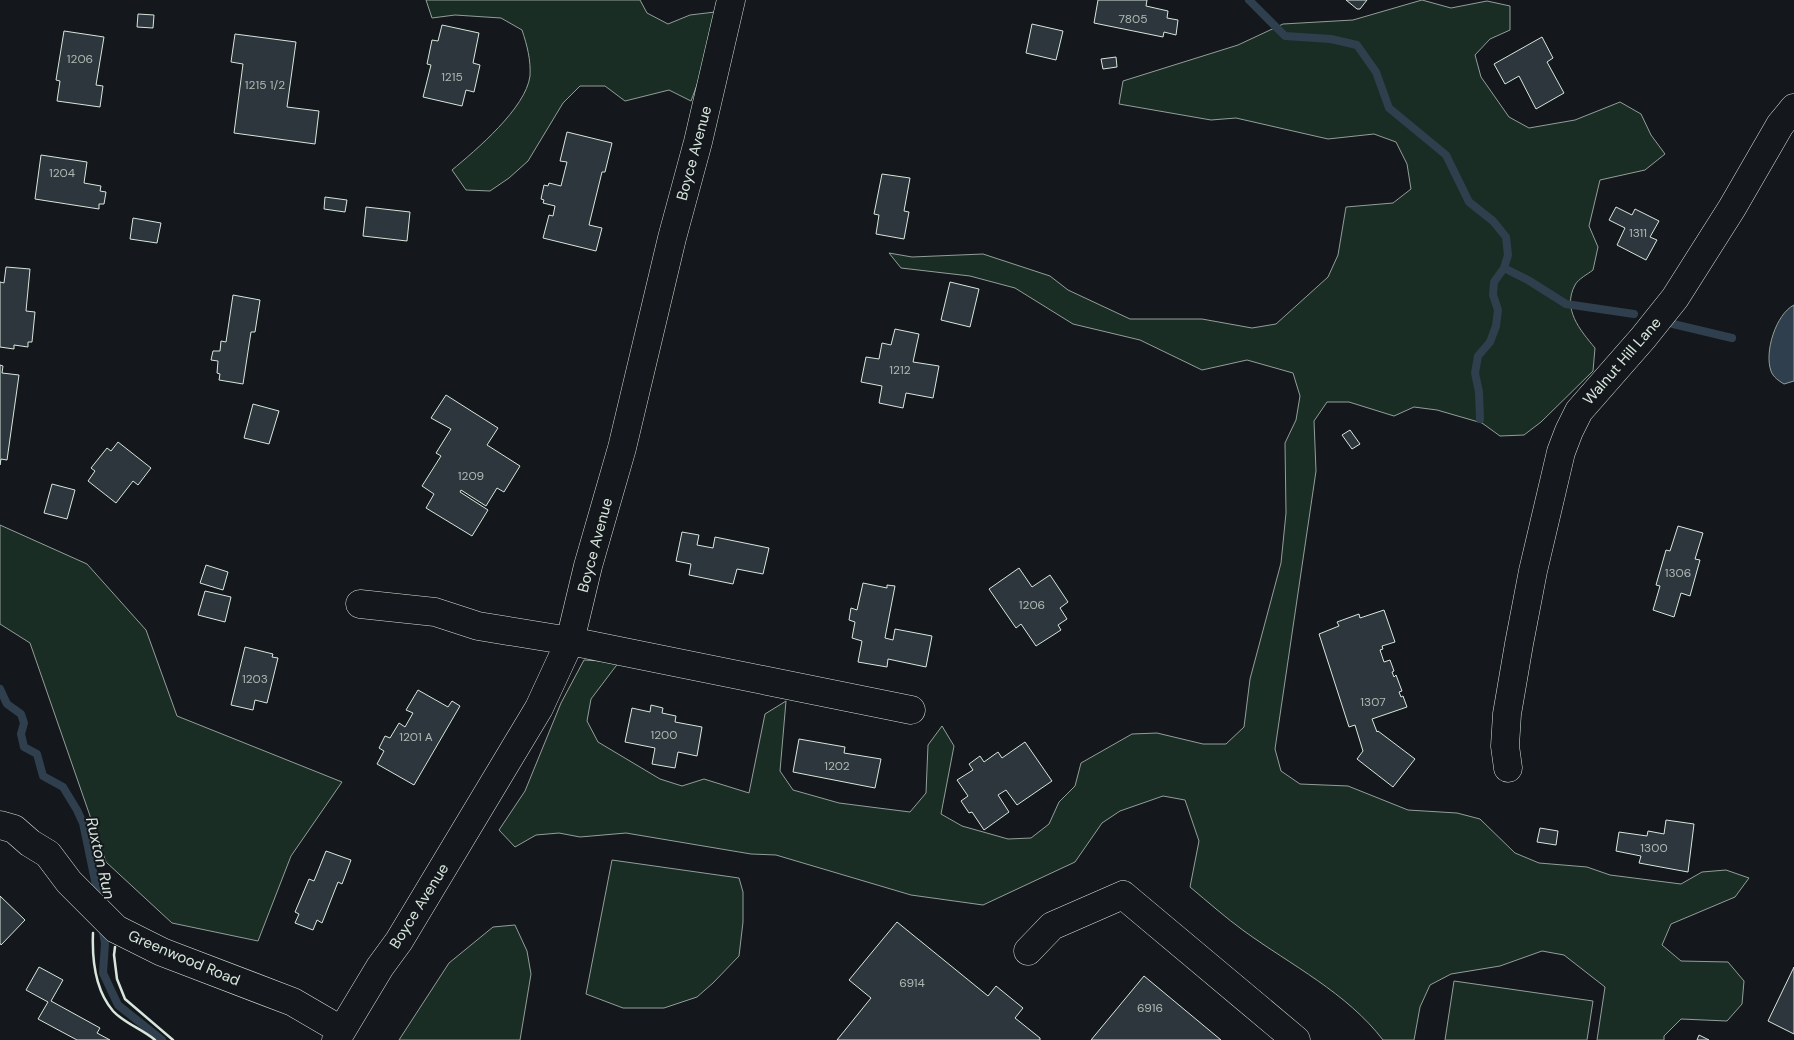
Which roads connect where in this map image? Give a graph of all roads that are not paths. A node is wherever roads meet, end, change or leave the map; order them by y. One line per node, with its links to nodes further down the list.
1 (731, 0): 4 (street, Boyce Avenue)
2 (1794, 108): 6 (street, Walnut Hill Lane)
3 (360, 604): 4 (street)
4 (570, 641): 5 (street); 9 (street, Boyce Avenue)
5 (911, 710)
6 (1508, 768)
7 (0, 825): 9 (street, Greenwood Road)
8 (1028, 951): 10 (street)
9 (339, 1035)
10 (1296, 1040)

